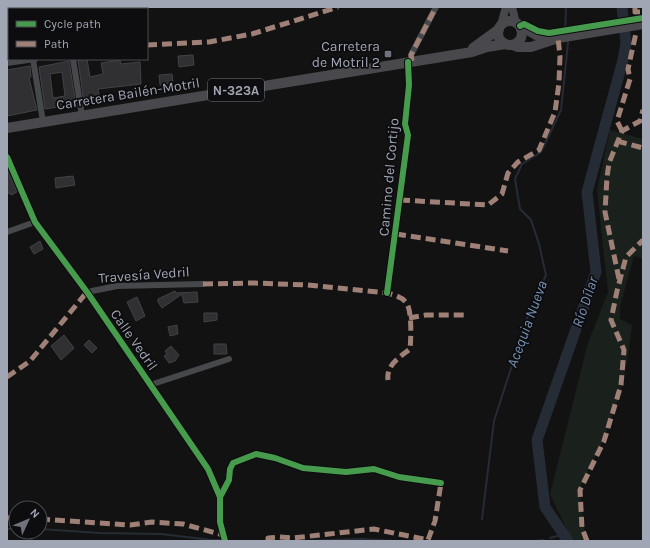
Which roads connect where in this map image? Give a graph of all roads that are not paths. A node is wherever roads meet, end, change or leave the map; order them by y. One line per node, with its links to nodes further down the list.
1 (436, 7): 12 (street, Camino del Cortijo)
2 (506, 7): 6 (street)
3 (512, 7): 5 (street)
4 (642, 24): 7 (main road, N-323A)
5 (519, 26): 6 (main road, N-323A); 7 (main road, N-323A); 8 (main road)
6 (500, 27): 8 (main road); 9 (main road, Carretera Bailén-Motril / N-323A)
7 (560, 38): 8 (main road, N-323A)
8 (509, 44): 9 (main road, Carretera Bailén-Motril / N-323A)
9 (466, 52): 12 (main road, Carretera Bailén-Motril / N-323A)
10 (33, 60): 13 (street); 15 (street)
11 (73, 60): 14 (street)
12 (410, 62): 14 (main road, Carretera Bailén-Motril / N-323A); 22 (street, Camino del Cortijo)
13 (7, 63)
14 (82, 116): 15 (main road, Carretera Bailén-Motril / N-323A)
15 (43, 122): 16 (main road, Carretera Bailén-Motril / N-323A)
16 (7, 128)
17 (7, 157): 18 (street, Calle Vedril)
18 (35, 222): 19 (street); 21 (street, Calle Vedril)
19 (7, 232)
20 (203, 284): 21 (street, Travesía Vedril)
21 (87, 292): 24 (street, Calle Vedril)
22 (388, 293)
23 (229, 359): 24 (street, Calle Vedril)
24 (150, 386): 26 (street, Calle Vedril)
25 (441, 483): 26 (street)
26 (220, 497): 27 (street, Calle Vedril)
27 (225, 541)

